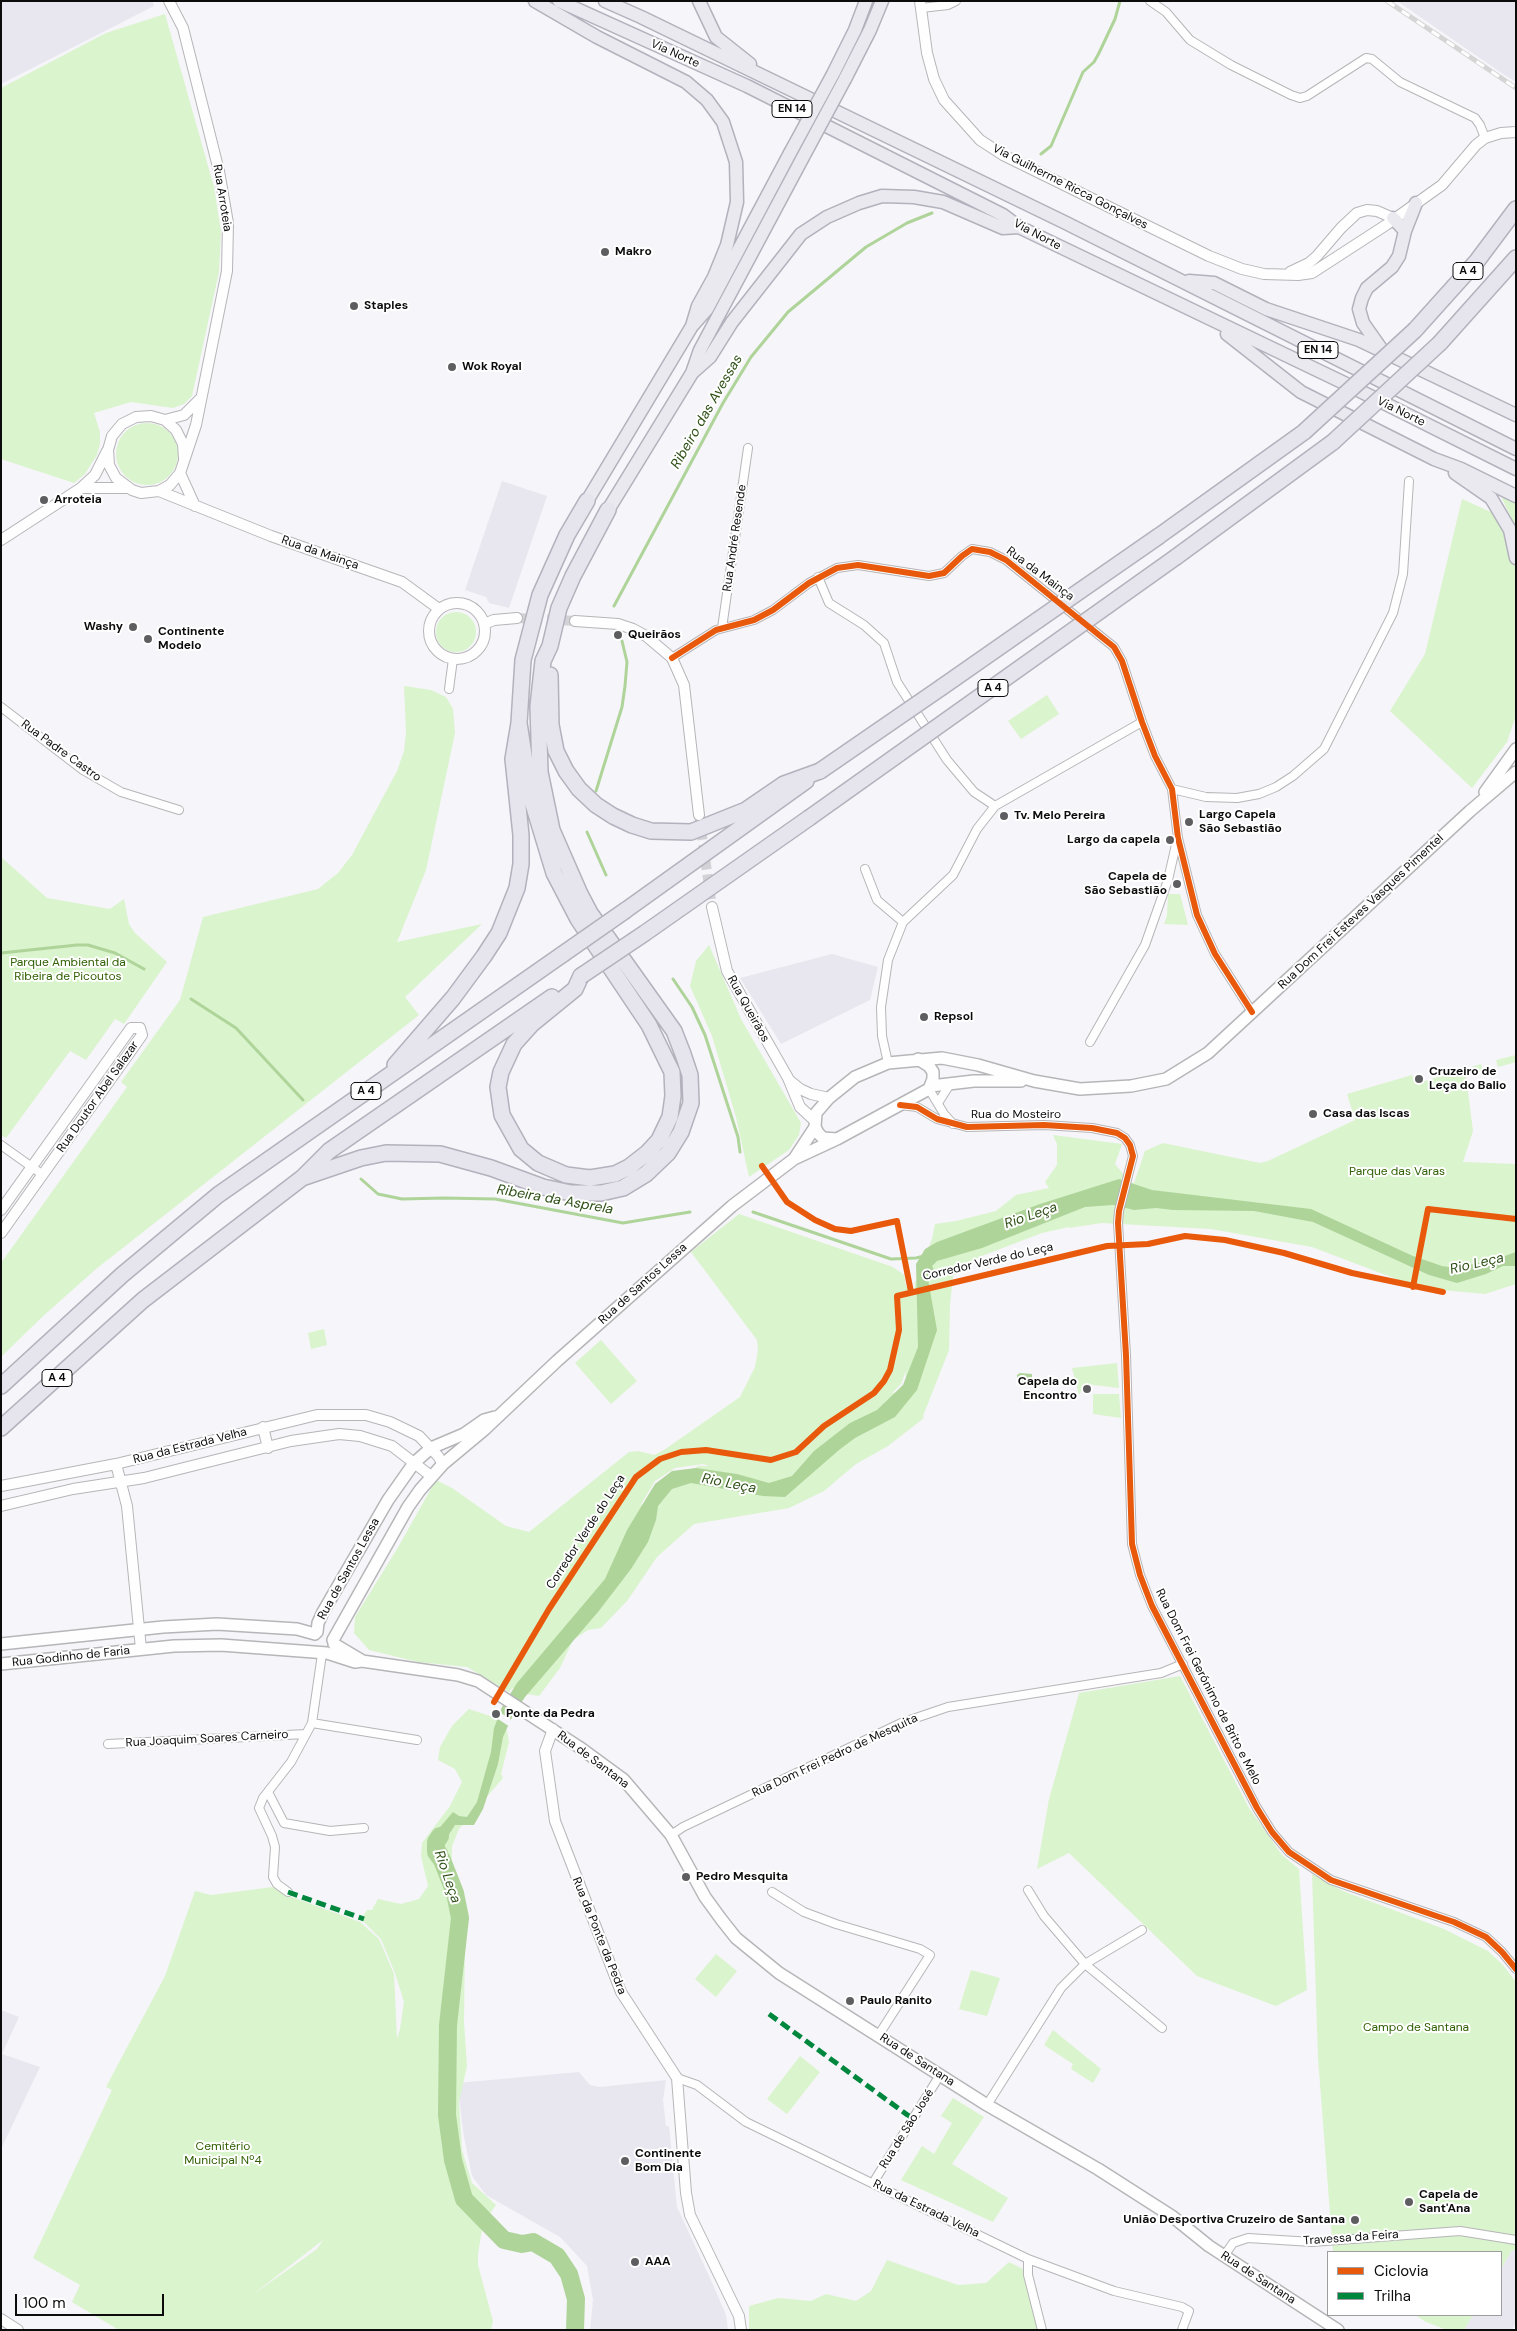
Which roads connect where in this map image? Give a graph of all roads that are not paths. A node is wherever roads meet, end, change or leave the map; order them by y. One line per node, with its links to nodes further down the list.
1 (169, 1): 28 (street, Rua Arroteia)
2 (535, 1): 25 (highway)
3 (559, 1): 19 (highway, Via Norte / EN 14)
4 (605, 1): 12 (highway, Via Norte / EN 14)
5 (699, 1): 12 (highway)
6 (866, 1): 11 (highway)
7 (882, 1): 11 (highway)
8 (956, 1): 10 (street)
9 (1150, 1): 14 (street)
10 (921, 4): 22 (street, Via Guilherme Ricca Gonçalves)
11 (839, 76): 25 (highway, bridge); 27 (highway, bridge)
12 (765, 77): 23 (highway, Via Norte / EN 14)
13 (1516, 132): 14 (street)
14 (1484, 138): 15 (street, Via Guilherme Ricca Gonçalves)
15 (1416, 203): 17 (street, Via Guilherme Ricca Gonçalves); 18 (street, Via Guilherme Ricca Gonçalves); 20 (highway)
16 (1516, 209): 63 (highway, A 4, bridge)
17 (1377, 211): 18 (street); 22 (street, Via Guilherme Ricca Gonçalves)
18 (1393, 218): 20 (highway); 22 (street, Via Guilherme Ricca Gonçalves)
19 (1019, 227): 24 (highway, Via Norte / EN 14); 27 (highway)
20 (1405, 230): 26 (highway)
21 (1516, 258): 73 (highway, A 4, bridge)
22 (1279, 274)
23 (1182, 280): 26 (highway); 32 (highway, Via Norte / EN 14)
24 (1210, 320): 35 (highway); 36 (highway, Via Norte / EN 14)
25 (692, 326): 43 (highway)
26 (1384, 352): 29 (highway)
27 (692, 373): 45 (highway)
28 (200, 399): 30 (street); 34 (street, Rua Arroteia)
29 (1516, 416)
30 (165, 420): 33 (street); 34 (street)
31 (748, 448): 53 (street, Rua André Resende)
32 (1516, 449)
33 (108, 450): 39 (street); 40 (street)
34 (184, 459): 37 (street)
35 (1434, 459): 42 (highway); 47 (highway)
36 (1516, 469)
37 (180, 473): 41 (street); 44 (street)
38 (1409, 481): 64 (street)
39 (81, 488): 40 (street); 46 (street)
40 (127, 488): 41 (street)
41 (159, 491): 44 (street, Rua da Mainça)
42 (1516, 496)
43 (587, 501): 60 (highway)
44 (195, 506): 49 (street, Rua da Mainça)
45 (608, 510): 54 (highway)
46 (1, 540)
47 (1516, 558)
48 (818, 577): 53 (street, Rua da Mainça); 59 (street, Rua da Mainça); 65 (street)
49 (439, 609): 52 (street); 56 (street)
50 (517, 618): 52 (street)
51 (575, 622): 55 (street)
52 (484, 624): 56 (street)
53 (722, 628): 55 (street, Rua da Mainça)
54 (550, 646): 63 (highway); 94 (highway)
55 (672, 658): 68 (street)
56 (454, 659): 57 (street)
57 (449, 689)
58 (1, 707): 66 (street, Rua Padre Castro)
59 (1142, 722): 64 (street, Rua da Mainça); 65 (street)
60 (519, 723): 73 (highway); 78 (highway)
61 (1516, 749): 67 (main road, Rua Dom Frei Esteves Vasques Pimentel)
62 (1516, 772): 67 (main road, Rua Dom Frei Esteves Vasques Pimentel)
63 (786, 788): 78 (highway, A 4, bridge)
64 (1172, 789): 69 (street)
65 (995, 806): 72 (street)
66 (179, 810)
67 (1470, 811): 74 (main road, Rua Dom Frei Esteves Vasques Pimentel)
68 (699, 815)
69 (1178, 838): 74 (street); 75 (street)
70 (865, 869): 72 (street)
71 (712, 907): 79 (street, Rua Queirãos)
72 (903, 922): 77 (street)
73 (581, 976): 94 (highway, A 4)
74 (1252, 1012): 80 (main road, Rua Dom Frei Esteves Vasques Pimentel)
75 (1090, 1042)
76 (918, 1059): 77 (main road, Rua de Santos Lessa); 80 (main road, Rua de Santos Lessa); 82 (main road)
77 (888, 1063): 83 (main road, Rua de Santos Lessa)
78 (384, 1078): 97 (highway, A 4)
79 (788, 1078): 83 (street, Rua Queirãos); 86 (street, Rua Queirãos)
80 (1034, 1081): 81 (main road)
81 (950, 1084): 82 (main road); 84 (street)
82 (930, 1088): 84 (street, Rua do Mosteiro); 85 (main road, Rua de Santos Lessa)
83 (829, 1098): 86 (main road, Rua de Santos Lessa)
84 (938, 1103): 87 (street, Rua do Mosteiro)
85 (900, 1105): 87 (street, Rua do Mosteiro); 88 (main road, Rua de Santos Lessa)
86 (815, 1124): 88 (main road); 91 (main road, Rua de Santos Lessa)
87 (953, 1124): 90 (street, Rua do Mosteiro)
88 (837, 1139): 91 (main road, Rua de Santos Lessa)
89 (1, 1145): 92 (street)
90 (1130, 1145): 116 (street, Rua Dom Frei Gerónimo de Brito e Melo)
91 (794, 1160): 98 (main road, Rua de Santos Lessa)
92 (32, 1167): 93 (street); 93 (street, Rua Doutor Abel Salazar); 95 (street, Rua Doutor Abel Salazar)
93 (43, 1175): 96 (street, Rua Doutor Abel Salazar)
94 (302, 1178): 100 (highway, A 4)
95 (1, 1210)
96 (1, 1233)
97 (1, 1386)
98 (497, 1416): 102 (main road, Rua de Santos Lessa); 105 (main road, Rua de Santos Lessa)
99 (263, 1427): 101 (street, Rua da Estrada Velha); 102 (street, Rua da Estrada Velha); 104 (street, Rua da Estrada Velha)
100 (1, 1428)
101 (268, 1448): 103 (street, Rua da Estrada Velha); 107 (street, Rua da Estrada Velha)
102 (431, 1448): 103 (main road, Rua de Santos Lessa); 105 (street, Rua da Estrada Velha)
103 (414, 1463): 106 (street, Rua da Estrada Velha); 111 (main road, Rua de Santos Lessa)
104 (116, 1464): 107 (street, Rua da Estrada Velha); 108 (street, Rua da Estrada Velha)
105 (443, 1464): 106 (main road, Rua de Santos Lessa)
106 (431, 1476): 113 (main road, Rua de Santos Lessa)
107 (121, 1482): 109 (street, Rua da Estrada Velha); 110 (street)
108 (1, 1486)
109 (1, 1506)
110 (140, 1629): 111 (main road, Rua Godinho de Faria); 112 (main road, Rua Godinho de Faria); 114 (street, Rua Godinho de Faria)
111 (316, 1633): 113 (main road); 113 (main road, Rua Godinho de Faria)
112 (1, 1644)
113 (326, 1648): 114 (main road, Rua Godinho de Faria); 117 (street); 118 (main road, Rua Godinho de Faria)
114 (142, 1649): 115 (main road, Rua Godinho de Faria)
115 (1, 1664)
116 (1183, 1664): 124 (street, Rua Dom Frei Pedro de Mesquita); 130 (street, Rua Dom Frei Gerónimo de Brito e Melo)
117 (312, 1723): 119 (street); 120 (street)
118 (553, 1729): 124 (main road, Rua de Santana); 134 (street, Rua da Ponte da Pedra)
119 (306, 1734): 121 (street, Rua Joaquim Soares Carneiro); 122 (street)
120 (417, 1740)
121 (108, 1744)
122 (268, 1792): 123 (street); 126 (street)
123 (364, 1828)
124 (671, 1835): 132 (main road, Rua de Santana)
125 (1028, 1890): 129 (street)
126 (288, 1892)
127 (772, 1892): 132 (street)
128 (1142, 1930): 129 (street)
129 (1085, 1964): 131 (street); 135 (street)
130 (1515, 1967)
131 (1162, 2028)
132 (878, 2036): 133 (main road, Rua de Santana)
133 (940, 2075): 135 (main road, Rua de Santana); 136 (street, Rua de São José)
134 (678, 2078): 136 (street, Rua da Estrada Velha); 142 (street, Rua da Ponte da Pedra)
135 (987, 2105): 138 (main road, Rua de Santana)
136 (873, 2183): 139 (street, Rua da Estrada Velha)
137 (1516, 2240): 138 (street, Travessa da Feira)
138 (1224, 2256): 145 (main road, Rua de Santana)
139 (1028, 2259): 143 (street); 144 (street, Rua da Estrada Velha)
140 (1, 2320): 141 (street)
141 (18, 2330)
142 (741, 2330)
143 (1042, 2330)
144 (1182, 2330)
145 (1338, 2330)

